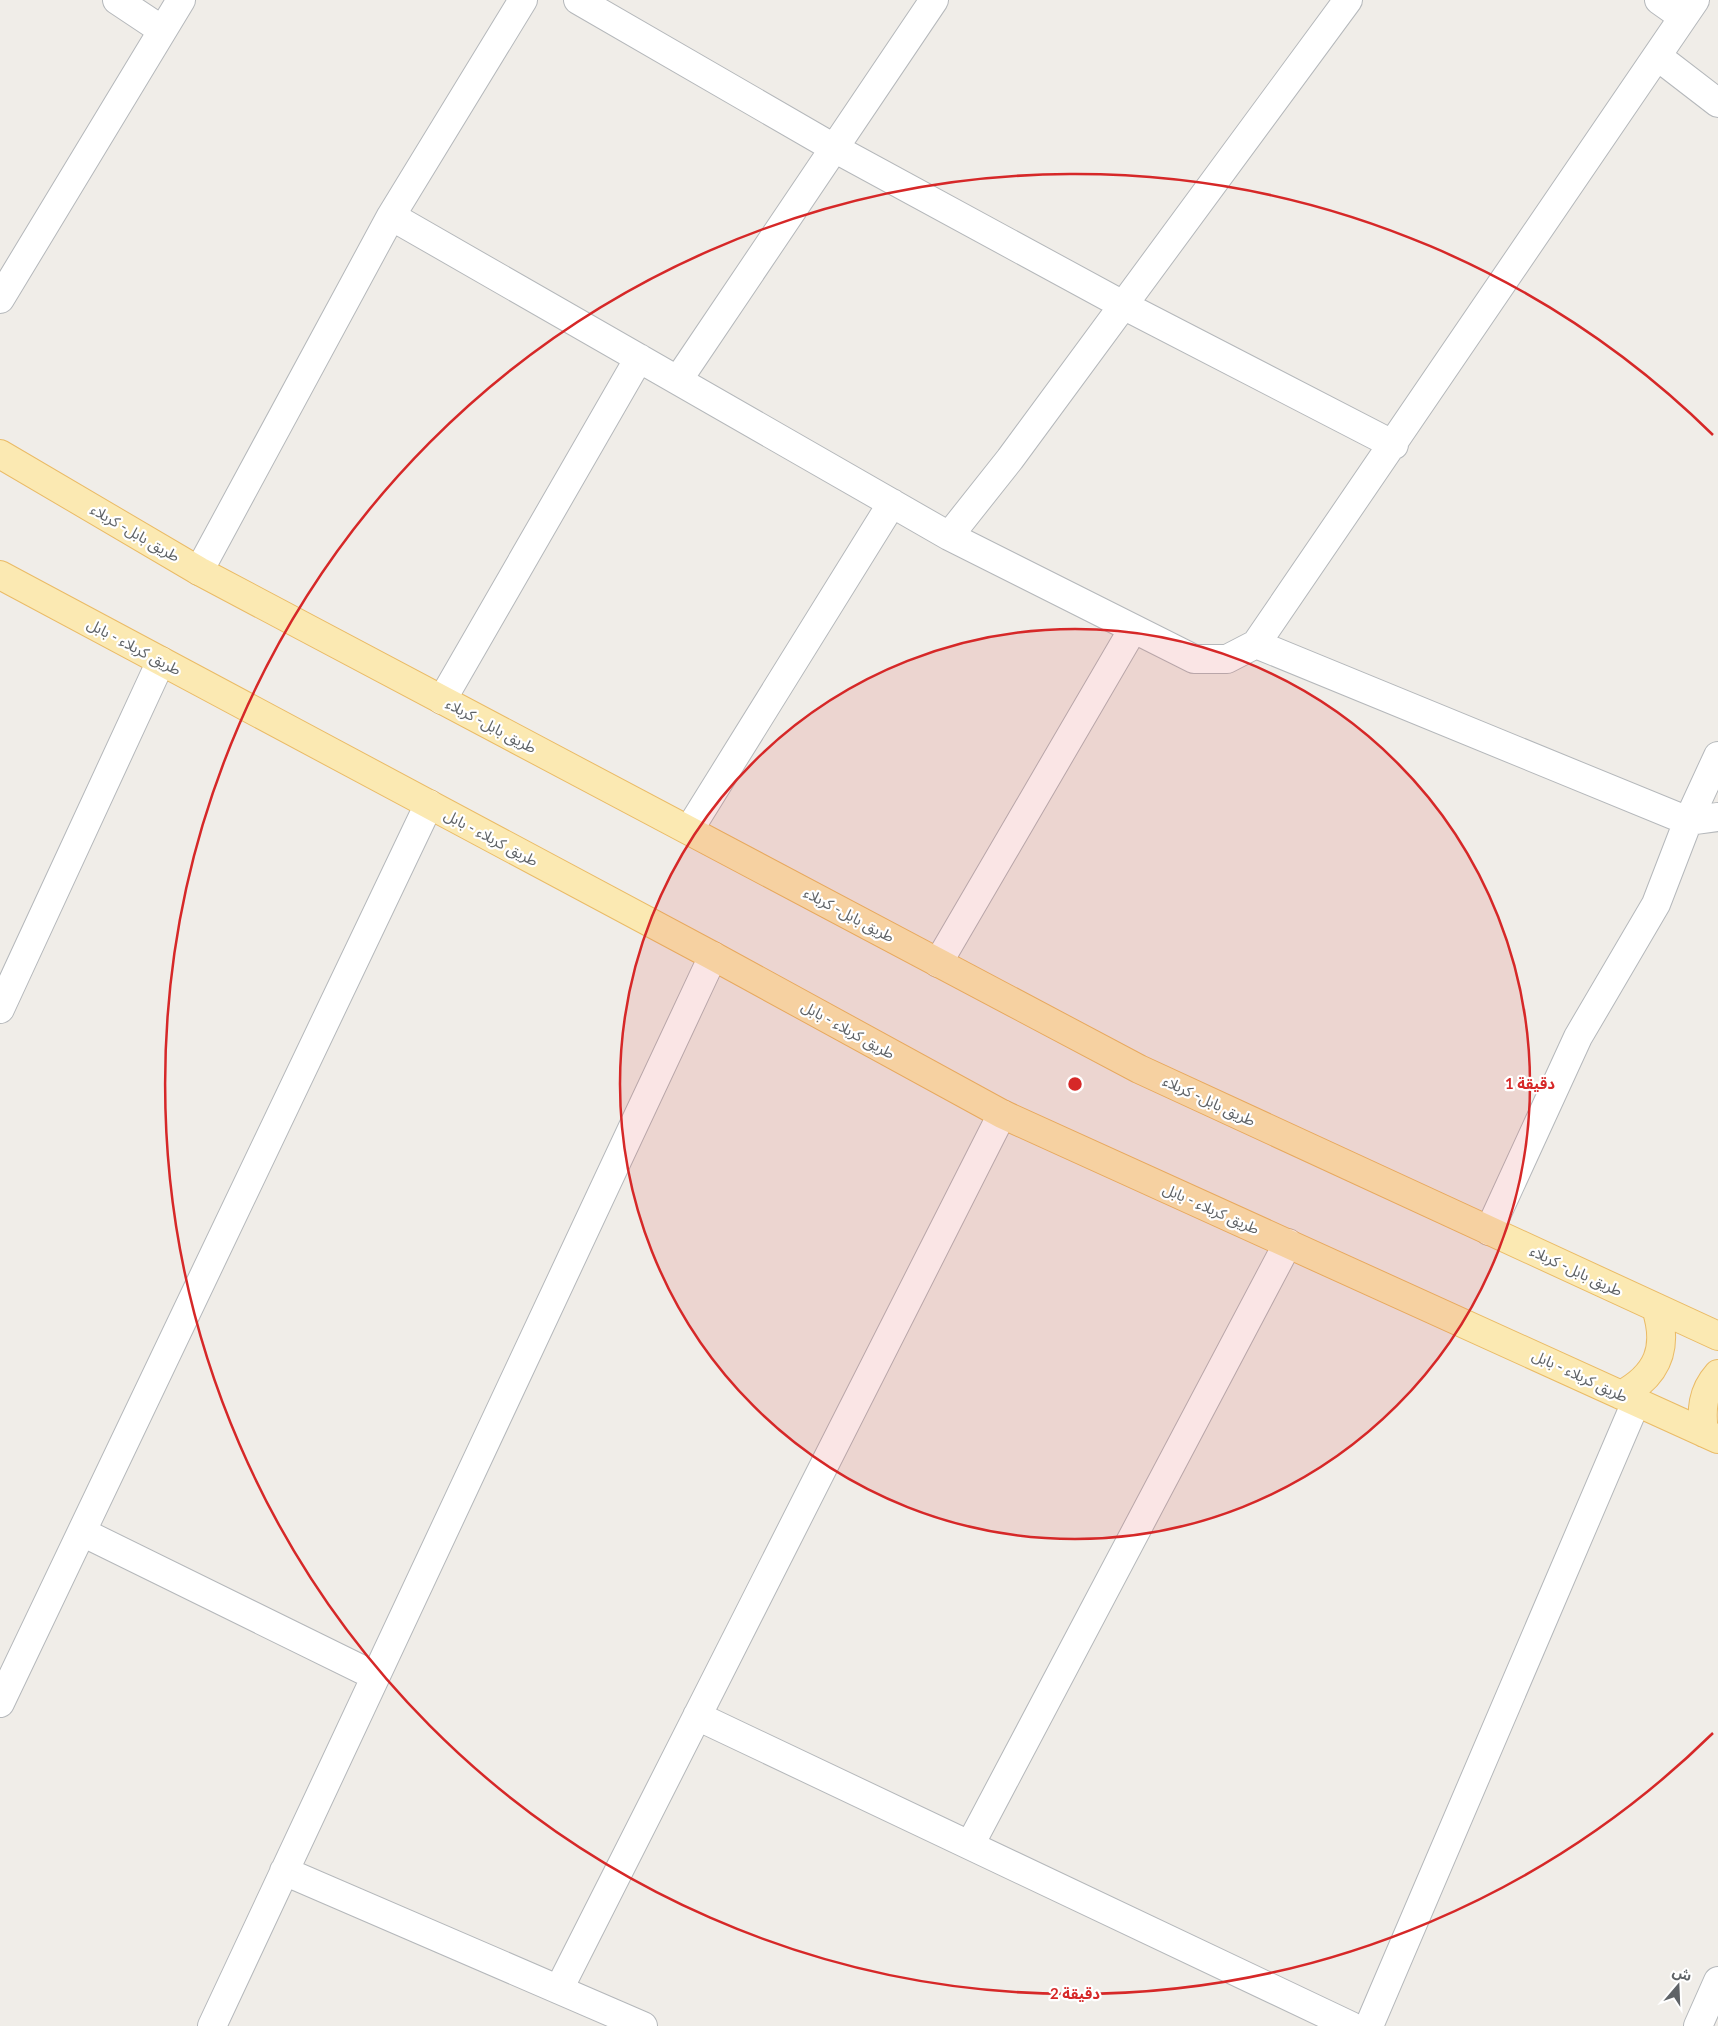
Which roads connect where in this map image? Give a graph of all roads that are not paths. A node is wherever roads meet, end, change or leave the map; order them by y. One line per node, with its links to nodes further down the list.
1 (117, 0): 9 (street)
2 (181, 0): 9 (street)
3 (523, 0): 13 (street)
4 (578, 0): 12 (street)
5 (934, 0): 12 (street)
6 (1348, 0): 15 (street)
7 (1659, 0): 8 (street)
8 (1689, 8): 10 (street)
9 (162, 30): 14 (street)
10 (1657, 56): 11 (street); 18 (street)
11 (1718, 104)
12 (834, 148): 15 (street); 17 (street)
13 (391, 216): 16 (street); 22 (street)
14 (0, 299)
15 (1123, 305): 18 (street); 21 (street)
16 (639, 358): 17 (street); 27 (street)
17 (678, 380): 20 (street)
18 (1394, 445): 25 (street)
19 (0, 454): 22 (main road, طريق بابل- كربلاء)
20 (892, 503): 21 (street); 32 (street)
21 (949, 536): 24 (street)
22 (200, 571): 27 (main road, طريق بابل- كربلاء)
23 (0, 575): 26 (main road, طريق كربلاء - بابل)
24 (1133, 629): 25 (street); 34 (street)
25 (1256, 644): 31 (street)
26 (161, 661): 29 (main road, طريق كربلاء - بابل); 35 (street)
27 (442, 700): 32 (main road, طريق بابل- كربلاء)
28 (1718, 756): 31 (street)
29 (429, 804): 33 (main road, طريق كربلاء - بابل); 44 (street)
30 (1718, 817): 31 (street)
31 (1688, 820): 37 (street)
32 (689, 830): 34 (main road, طريق بابل- كربلاء)
33 (713, 956): 36 (main road, طريق كربلاء - بابل); 45 (street)
34 (938, 963): 37 (main road, طريق بابل- كربلاء)
35 (0, 1009)
36 (1002, 1114): 38 (main road, طريق كربلاء - بابل); 47 (street)
37 (1489, 1232): 39 (main road, طريق بابل- كربلاء)
38 (1288, 1243): 42 (main road, طريق كربلاء - بابل); 48 (street)
39 (1656, 1308): 40 (main road, طريق بابل- كربلاء); 42 (main road)
40 (1718, 1336)
41 (1718, 1374): 43 (main road)
42 (1629, 1399): 43 (main road, طريق كربلاء - بابل); 55 (street)
43 (1711, 1436)
44 (82, 1532): 45 (street); 46 (street)
45 (375, 1676): 49 (street)
46 (0, 1702)
47 (697, 1716): 48 (street); 51 (street)
48 (970, 1845): 54 (street)
49 (284, 1871): 51 (street); 52 (street)
50 (1718, 1981): 56 (street)
51 (559, 1990): 53 (street)
52 (212, 2026)
53 (643, 2026)
54 (1351, 2026)
55 (1370, 2026)
56 (1698, 2026)

